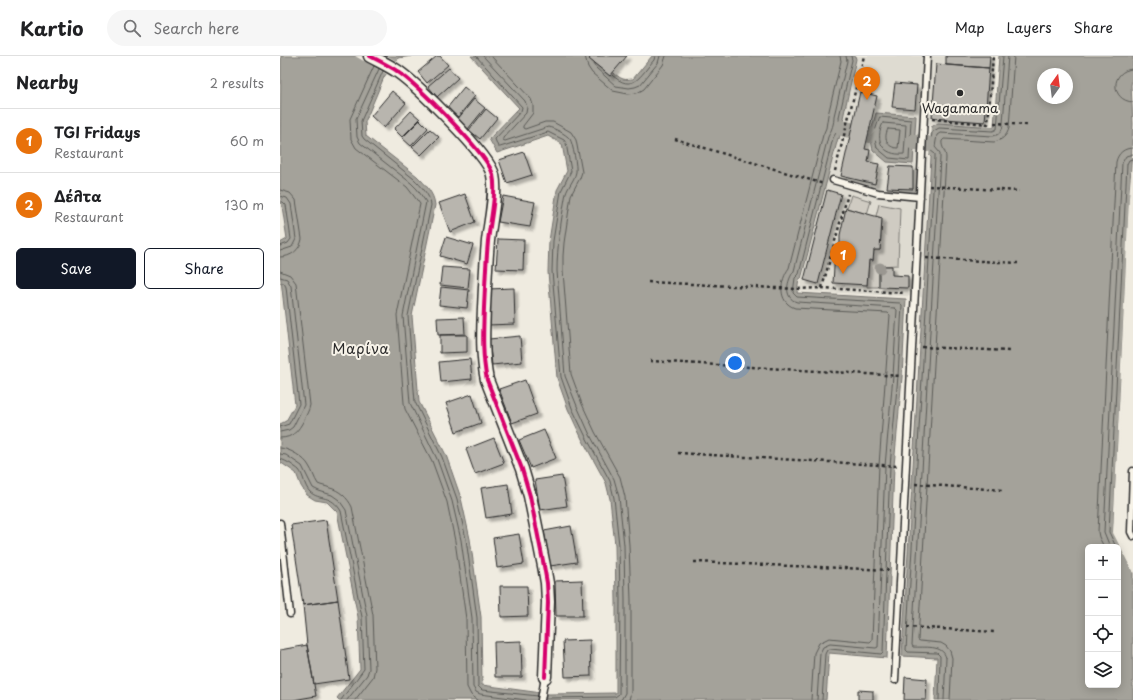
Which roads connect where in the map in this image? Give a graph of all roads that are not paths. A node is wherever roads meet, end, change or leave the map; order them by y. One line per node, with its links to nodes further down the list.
1 (370, 56): 9 (street)
2 (927, 56): 4 (lane)
3 (833, 180): 4 (lane)
4 (920, 197): 10 (lane)
5 (1133, 471): 7 (lane)
6 (280, 523): 8 (lane)
7 (1133, 536)
8 (290, 614)
9 (545, 677): 11 (lane)
10 (895, 680)
11 (541, 700)

